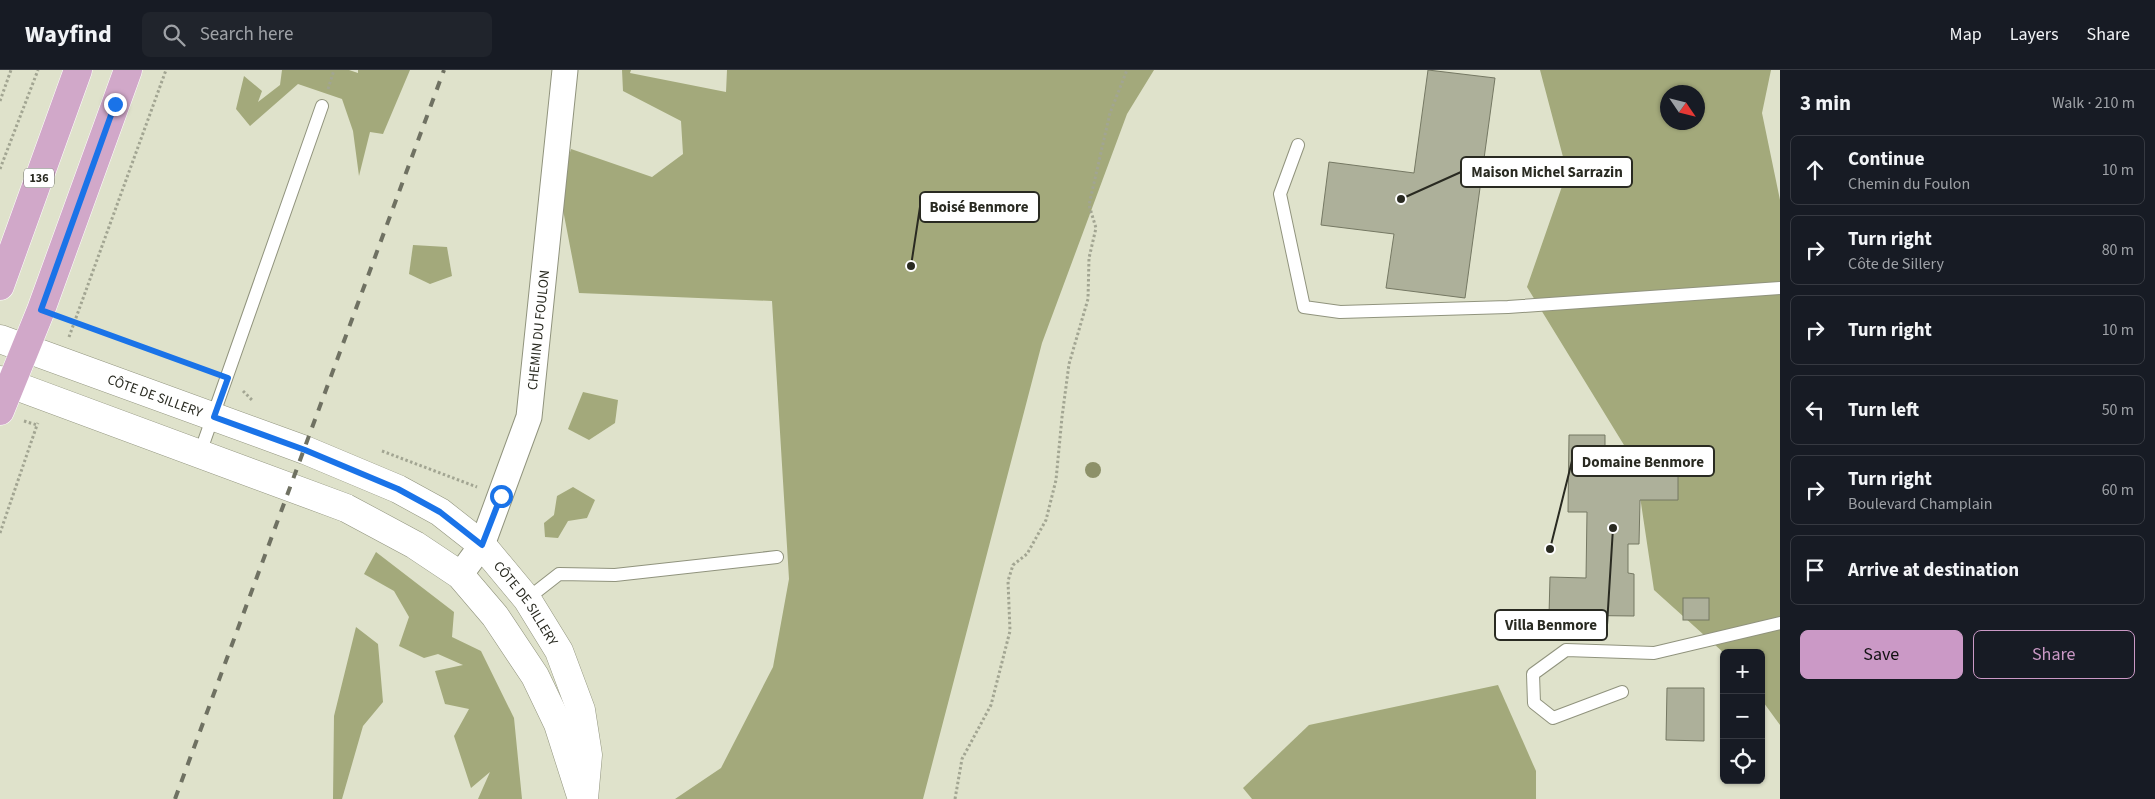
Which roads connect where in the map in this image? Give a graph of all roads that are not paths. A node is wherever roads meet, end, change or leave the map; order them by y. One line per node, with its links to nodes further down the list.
1 (78, 70): 6 (main road, 136)
2 (128, 70): 9 (main road)
3 (565, 70): 14 (street, CHEMIN DU FOULON)
4 (322, 106): 12 (lane)
5 (1298, 145): 7 (lane)
6 (0, 286)
7 (1780, 288)
8 (0, 339): 9 (street, CÔTE DE SILLERY)
9 (26, 348): 10 (main road); 12 (street, CÔTE DE SILLERY)
10 (5, 381): 11 (main road); 13 (street, CÔTE DE SILLERY)
11 (9, 415)
12 (214, 417): 13 (lane); 14 (street, CÔTE DE SILLERY)
13 (200, 453): 16 (street, CÔTE DE SILLERY)
14 (482, 545): 16 (street, CHEMIN DU FOULON); 17 (street, CÔTE DE SILLERY)
15 (777, 556): 17 (lane)
16 (460, 575): 20 (street, CÔTE DE SILLERY)
17 (527, 599): 20 (street, CÔTE DE SILLERY)
18 (1780, 623): 19 (lane)
19 (1622, 692)
20 (583, 799)

